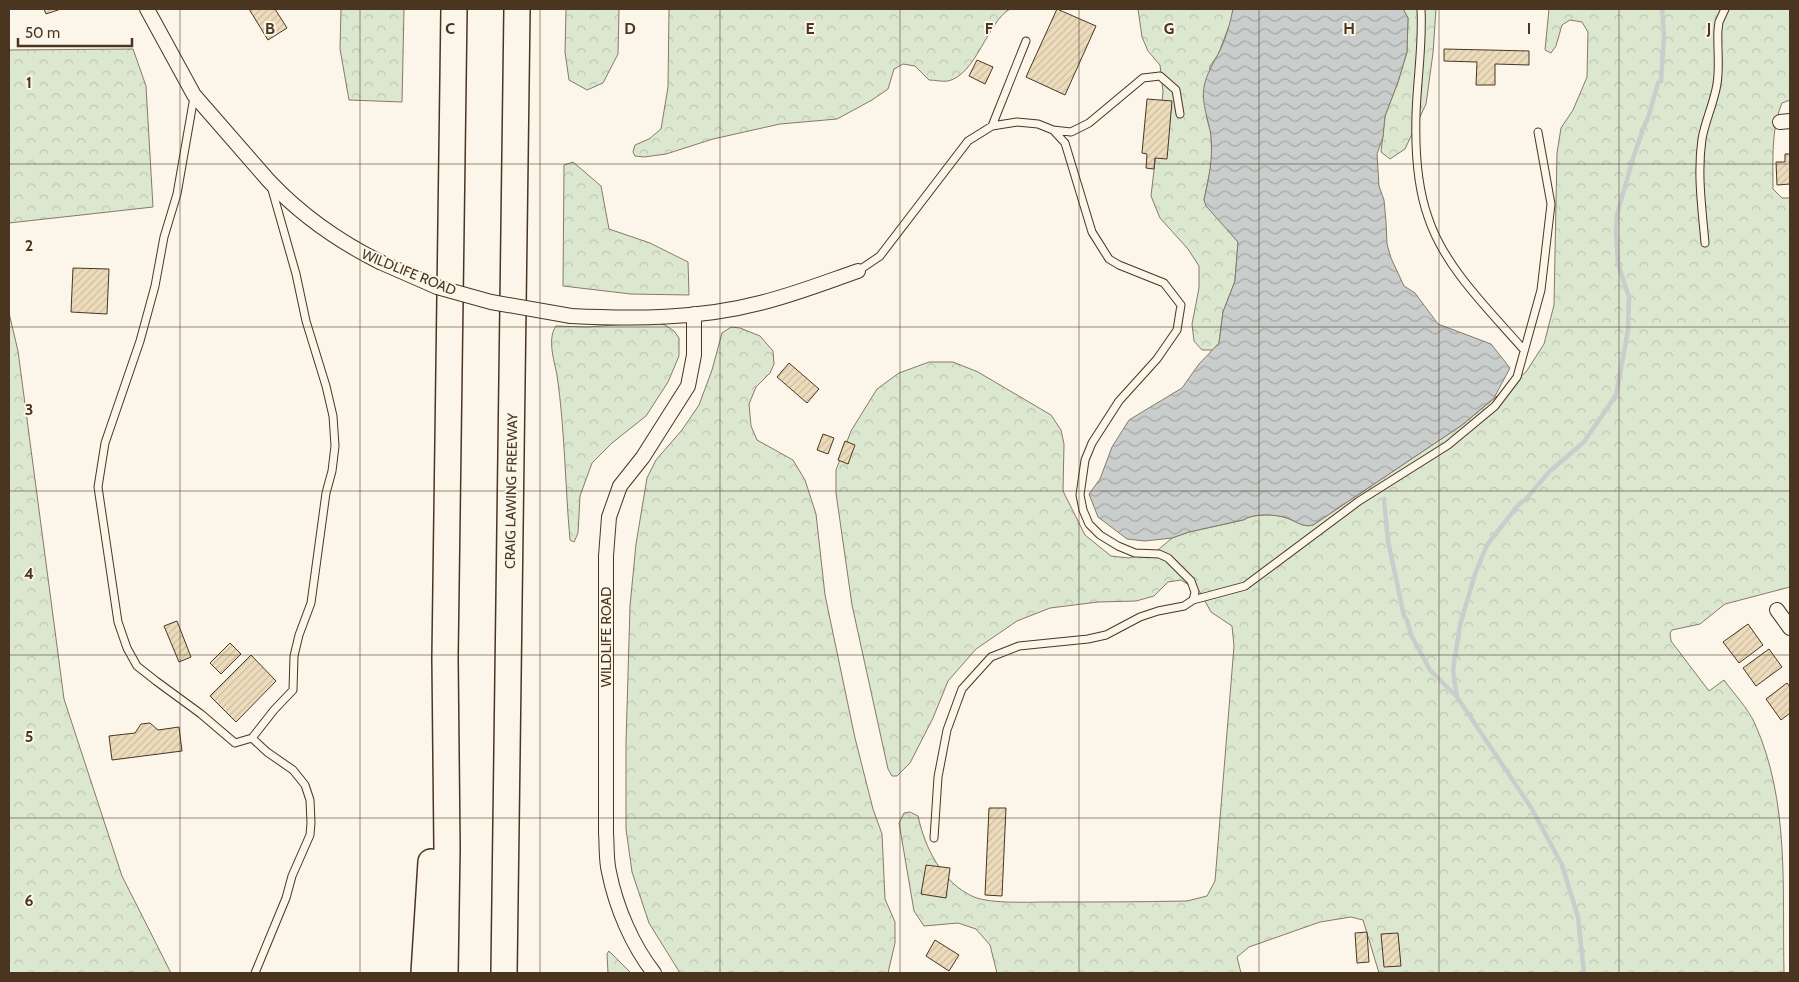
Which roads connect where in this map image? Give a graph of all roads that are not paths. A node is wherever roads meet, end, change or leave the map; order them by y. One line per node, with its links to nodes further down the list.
1 (146, 9): 7 (street, WILDLIFE ROAD)
2 (454, 9): 20 (highway)
3 (517, 9): 26 (highway, CRAIG LAWING FREEWAY)
4 (1421, 9): 16 (lane)
5 (1725, 9): 13 (lane)
6 (1026, 41): 9 (lane)
7 (195, 96): 12 (street, WILDLIFE ROAD); 21 (lane)
8 (1180, 114): 10 (lane)
9 (992, 126): 10 (lane); 14 (lane)
10 (1053, 130): 17 (lane)
11 (1538, 132): 16 (lane)
12 (270, 181): 15 (street, WILDLIFE ROAD, bridge); 21 (lane)
13 (1705, 243)
14 (858, 271): 15 (street, WILDLIFE ROAD)
15 (694, 314): 27 (street, WILDLIFE ROAD)
16 (1524, 350): 17 (lane)
17 (1192, 600): 22 (lane)
18 (1777, 610): 19 (street)
19 (1790, 628)
20 (445, 658): 24 (highway); 25 (highway)
21 (252, 738): 23 (lane)
22 (934, 838)
23 (255, 973)
24 (424, 973)
25 (445, 973)
26 (504, 973)
27 (654, 973)

